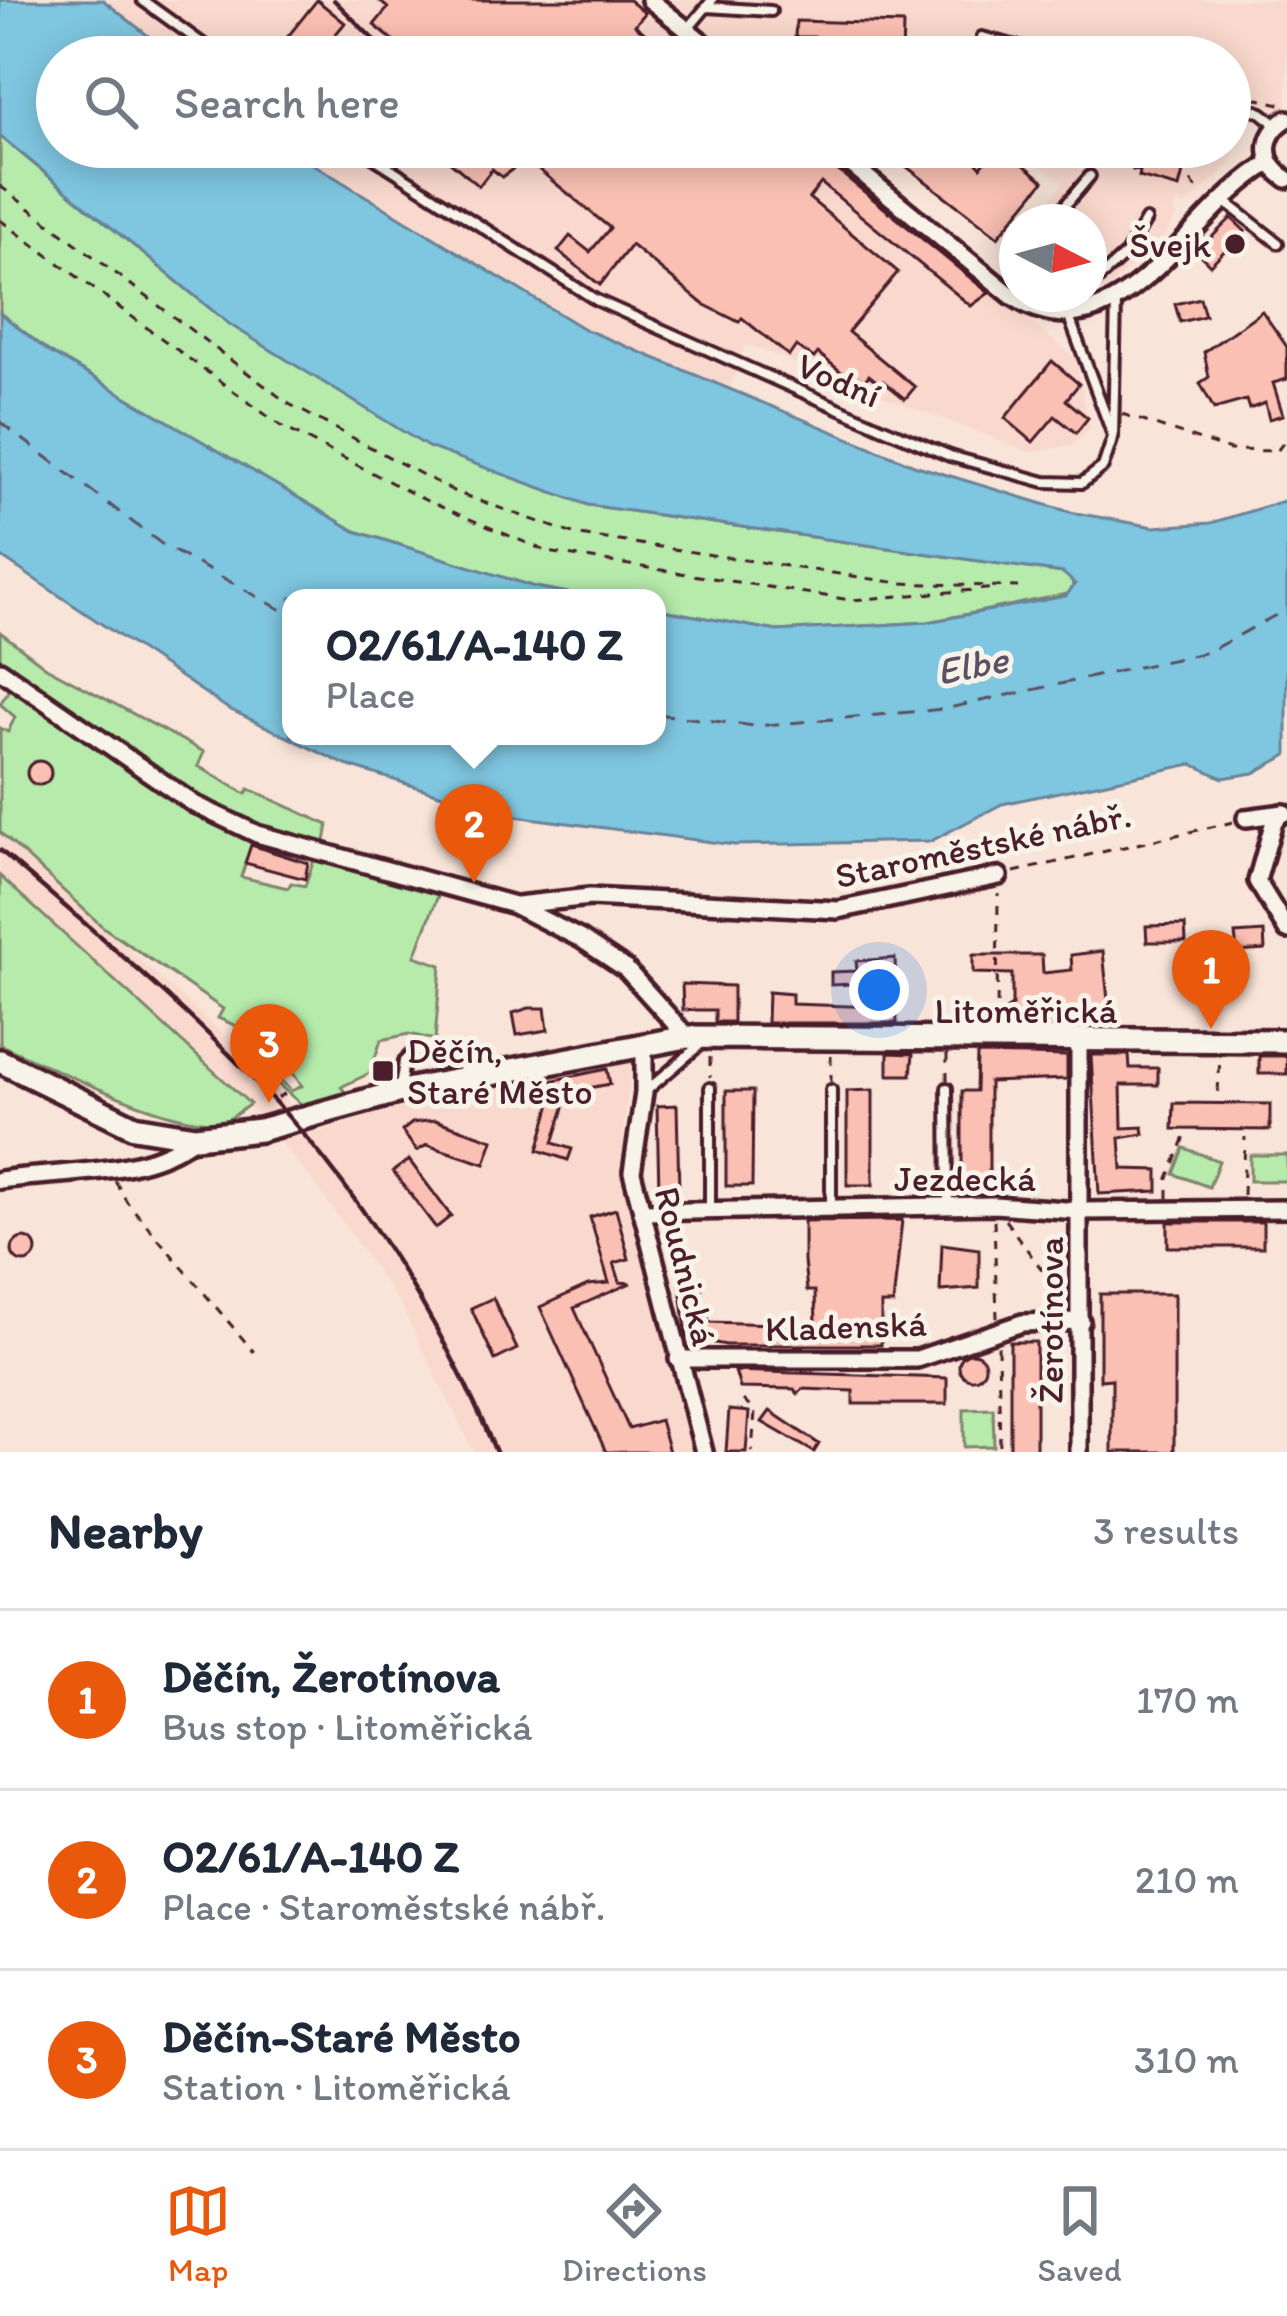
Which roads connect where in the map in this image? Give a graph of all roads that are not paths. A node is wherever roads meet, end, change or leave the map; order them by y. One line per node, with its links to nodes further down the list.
1 (142, 0): 6 (lane)
2 (650, 0): 5 (street)
3 (710, 3): 4 (lane); 5 (lane)
4 (771, 11)
5 (687, 30): 7 (lane); 8 (street)
6 (192, 36)
7 (684, 36)
8 (695, 36)
9 (1251, 106): 10 (lane)
10 (1282, 122): 11 (street)
11 (1270, 163): 15 (street); 16 (street)
12 (390, 168): 23 (lane, Vodní)
13 (856, 168): 22 (street)
14 (1090, 176): 17 (lane)
15 (1287, 179)
16 (1222, 199): 19 (lane); 21 (street)
17 (1066, 204)
18 (1146, 220): 20 (lane)
19 (1278, 243)
20 (1107, 271)
21 (1116, 302): 22 (street); 23 (lane)
22 (1069, 317): 23 (lane)
23 (1113, 437)
24 (0, 670): 28 (street, Staroměstské nábř.)
25 (1285, 813): 26 (street); 29 (street)
26 (1246, 818)
27 (999, 876): 28 (street, Staroměstské nábř.)
28 (514, 905): 30 (street, Staroměstské nábř.)
29 (1287, 930)
30 (699, 1037): 32 (main road, Litoměřická); 33 (main road, Litoměřická); 40 (lane)
31 (1287, 1041): 32 (main road, Litoměřická)
32 (1079, 1044): 46 (street, Žerotínova)
33 (644, 1045): 35 (main road, Litoměřická); 40 (street, Roudnická)
34 (0, 1061): 41 (main road, Litoměřická)
35 (487, 1073): 39 (main road, Litoměřická); 39 (lane)
36 (710, 1088): 47 (lane)
37 (947, 1088): 43 (lane)
38 (831, 1090): 44 (lane)
39 (401, 1091): 41 (main road, Litoměřická)
40 (644, 1093): 48 (street, Roudnická)
41 (195, 1137): 42 (street)
42 (0, 1180)
43 (948, 1206): 44 (street, Jezdecká); 46 (street, Jezdecká)
44 (832, 1209): 47 (street, Jezdecká)
45 (1287, 1209): 46 (street, Jezdecká)
46 (1080, 1210): 49 (street, Žerotínova)
47 (710, 1211): 48 (street, Jezdecká)
48 (642, 1212): 50 (street, Roudnická)
49 (1081, 1321): 50 (street, Kladenská); 52 (street, Žerotínova)
50 (678, 1359): 51 (street, Roudnická)
51 (704, 1452)
52 (1078, 1452)

